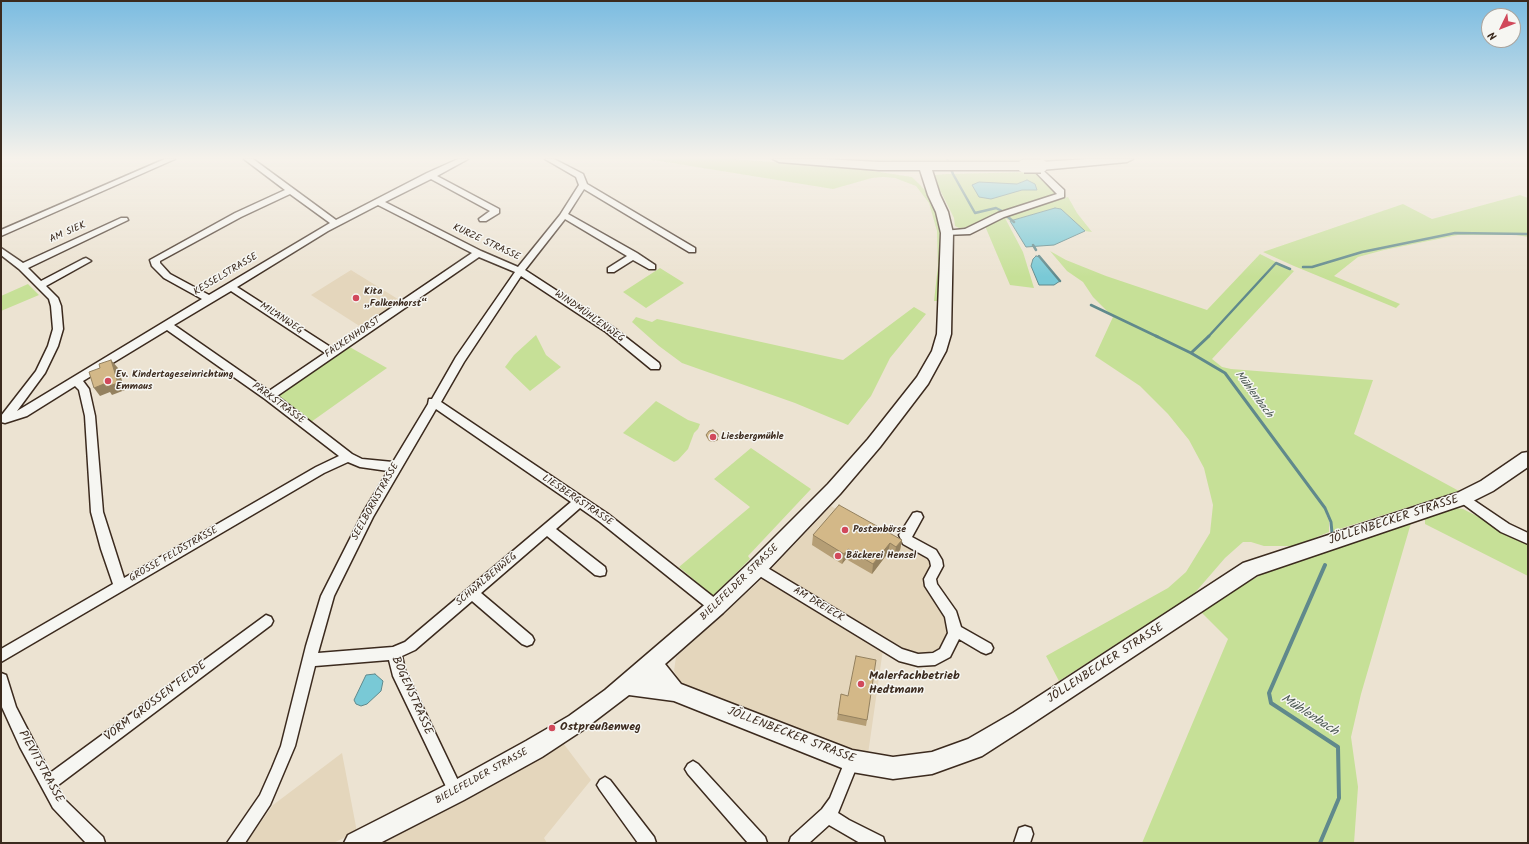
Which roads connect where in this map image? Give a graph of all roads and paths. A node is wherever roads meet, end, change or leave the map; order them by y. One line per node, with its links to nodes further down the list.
1 (81, 198): 15 (street)
2 (274, 198): 28 (street)
3 (302, 198): 14 (street)
4 (385, 198): 10 (street, KESSELSTRASSE)
5 (473, 198): 12 (street)
6 (575, 198): 11 (street, SEELBORNSTRASSE)
7 (600, 198): 17 (street)
8 (936, 198): 16 (main road, BIELEFELDER STRASSE)
9 (1051, 198): 16 (street)
10 (378, 202): 14 (street, KESSELSTRASSE); 19 (street, KURZE STRASSE)
11 (563, 216): 20 (street); 25 (street, SEELBORNSTRASSE)
12 (483, 219)
13 (124, 220): 22 (street, AM SIEK)
14 (335, 223): 27 (street, KESSELSTRASSE)
15 (1, 233)
16 (947, 233): 44 (main road, BIELEFELDER STRASSE)
17 (692, 250)
18 (1, 252): 22 (street)
19 (478, 253): 25 (street, KURZE STRASSE); 30 (street, FALKENHORST)
20 (634, 256): 23 (street); 24 (street)
21 (86, 262): 26 (street)
22 (22, 267): 26 (street)
23 (652, 267)
24 (611, 270)
25 (520, 271): 31 (street, WINDMÜHLENWEG); 34 (street, SEELBORNSTRASSE)
26 (40, 285): 35 (street)
27 (230, 286): 28 (street, KESSELSTRASSE); 30 (street, MILANWEG)
28 (209, 299): 29 (street, KESSELSTRASSE)
29 (167, 324): 32 (street, KESSELSTRASSE); 33 (street, PARKSTRASSE)
30 (332, 352): 33 (street, FALKENHORST)
31 (655, 366)
32 (76, 380): 35 (street, KESSELSTRASSE); 46 (street)
33 (269, 396): 36 (street, PARKSTRASSE)
34 (433, 402): 38 (street, SEELBORNSTRASSE); 40 (street, LIESBERGSTRASSE)
35 (3, 421)
36 (348, 457): 38 (street, PARKSTRASSE); 46 (street, GROSSE FELDSTRASSE)
37 (1528, 458): 39 (main road, JÖLLENBECKER STRASSE)
38 (395, 467): 55 (street, SEELBORNSTRASSE)
39 (1463, 498): 43 (street); 60 (main road, JÖLLENBECKER STRASSE)
40 (579, 502): 42 (street, SCHWALBENWEG); 48 (street, LIESBERGSTRASSE)
41 (917, 517): 50 (street)
42 (547, 530): 45 (street); 47 (street, SCHWALBENWEG)
43 (1528, 539)
44 (757, 568): 48 (main road, BIELEFELDER STRASSE); 50 (street, AM DREIECK)
45 (600, 571)
46 (120, 586): 54 (street, GROSSE FELDSTRASSE)
47 (472, 593): 51 (street); 53 (street, SCHWALBENWEG)
48 (716, 607): 56 (main road, BIELEFELDER STRASSE)
49 (266, 621): 62 (street, VORM GROSSEN FELDE)
50 (955, 633): 52 (street)
51 (527, 640)
52 (986, 648)
53 (394, 653): 55 (street, BOGENSTRASSE); 64 (street, BOGENSTRASSE)
54 (1, 656)
55 (310, 660): 67 (street, SEELBORNSTRASSE)
56 (652, 664): 58 (main road, BIELEFELDER STRASSE); 59 (main road, JÖLLENBECKER STRASSE)
57 (1, 680): 62 (street, PIEVITSTRASSE)
58 (627, 685): 59 (main road, JÖLLENBECKER STRASSE); 64 (main road, BIELEFELDER STRASSE)
59 (674, 691): 60 (main road, JÖLLENBECKER STRASSE)
60 (850, 766): 65 (street)
61 (693, 769): 70 (street)
62 (47, 784): 66 (street, PIEVITSTRASSE)
63 (605, 784): 69 (street)
64 (456, 792): 68 (main road, BIELEFELDER STRASSE)
65 (828, 815): 71 (street); 72 (street)
66 (97, 843)
67 (235, 843)
68 (356, 843)
69 (648, 843)
70 (758, 843)
71 (797, 843)
72 (877, 843)

